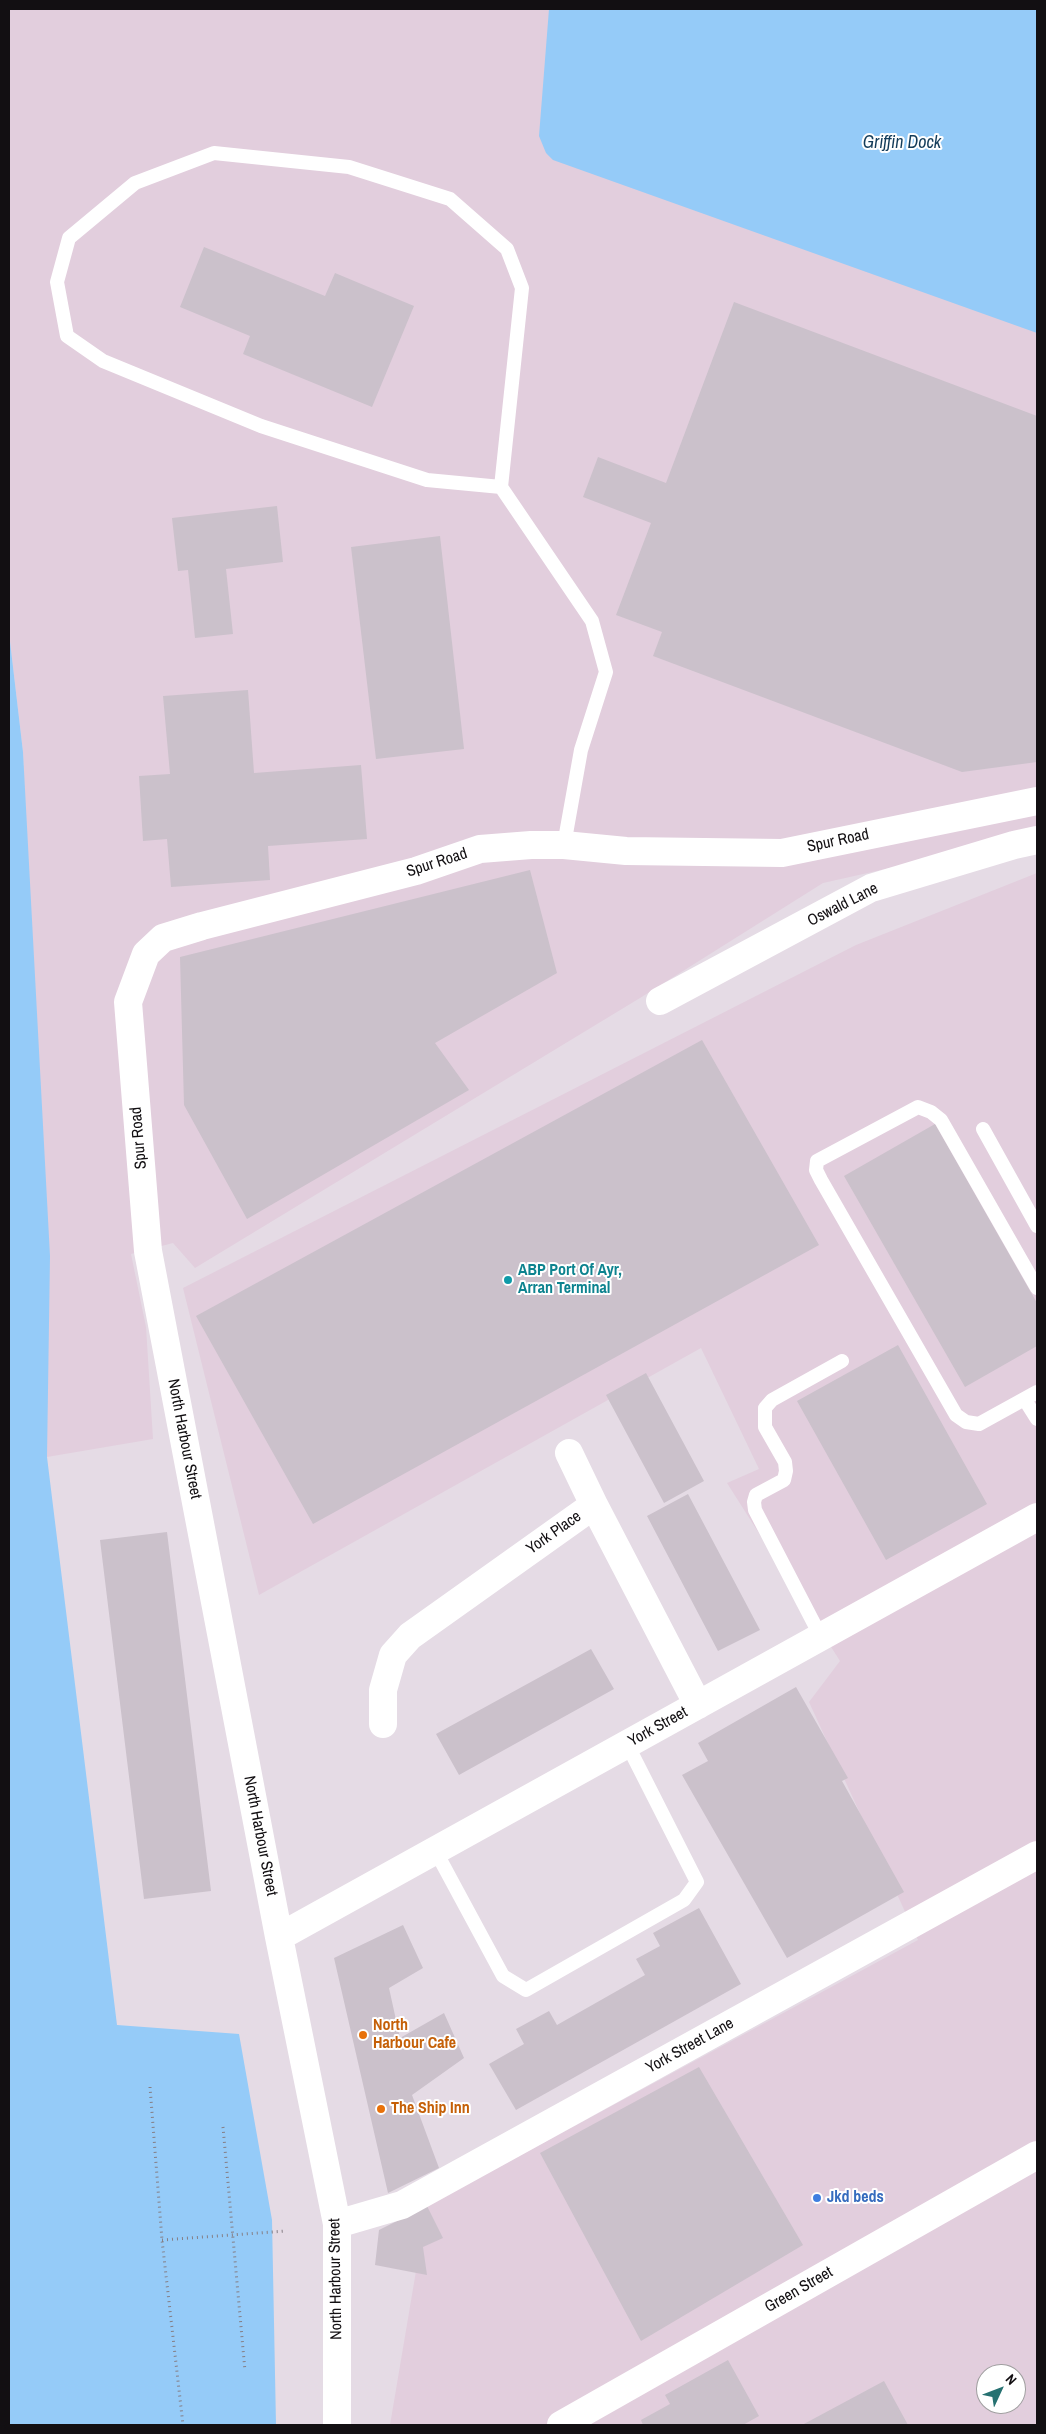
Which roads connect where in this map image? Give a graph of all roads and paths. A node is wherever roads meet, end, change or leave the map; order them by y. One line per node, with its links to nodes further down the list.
1 (502, 487): 1 (lane); 4 (lane)
2 (1037, 801): 4 (street, Spur Road)
3 (1037, 840): 5 (street, Oswald Lane)
4 (564, 845): 8 (street, Spur Road)
5 (660, 1001)
6 (983, 1129): 7 (lane)
7 (1037, 1226)
8 (148, 1251): 23 (street, North Harbour Street)
9 (1037, 1288): 12 (lane)
10 (842, 1361): 17 (lane)
11 (1037, 1392): 12 (lane)
12 (1025, 1400): 13 (lane)
13 (1037, 1419)
14 (570, 1453): 15 (street)
15 (594, 1505): 18 (street, York Place); 19 (street, York Place)
16 (1037, 1517): 17 (street, York Street)
17 (821, 1637): 18 (street, York Street)
18 (698, 1705): 20 (street, York Street)
19 (383, 1724)
20 (627, 1744): 21 (street, York Street); 21 (lane)
21 (435, 1850): 23 (street, York Street)
22 (1034, 1865): 27 (street, York Street Lane)
23 (279, 1937): 27 (street, North Harbour Street)
24 (150, 2087): 30 (path)
25 (223, 2127): 29 (path)
26 (1037, 2156): 34 (street, Green Street)
27 (337, 2224): 33 (street, North Harbour Street)
28 (286, 2231): 29 (path)
29 (232, 2235): 30 (path); 31 (path)
30 (162, 2240): 32 (path)
31 (245, 2371)
32 (183, 2425)
33 (337, 2425)
34 (561, 2425)

